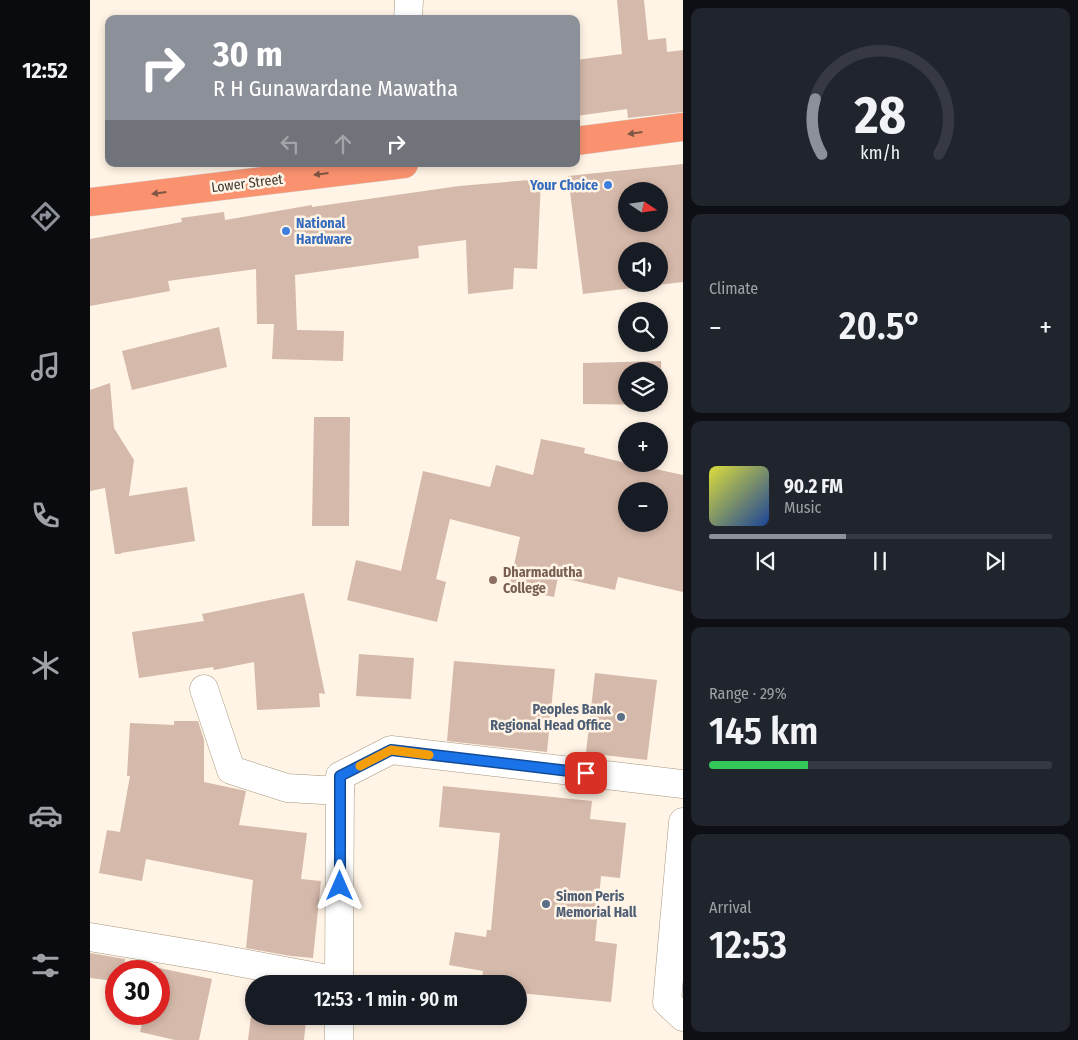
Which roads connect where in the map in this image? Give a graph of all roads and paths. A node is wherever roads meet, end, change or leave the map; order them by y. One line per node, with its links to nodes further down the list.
1 (409, 0): 2 (street)
2 (408, 15)
3 (683, 127): 4 (highway, one-way to 4)
4 (580, 140)
5 (379, 167): 6 (highway, Lower Street, one-way to 6)
6 (90, 202)
7 (204, 690): 9 (street)
8 (683, 784): 9 (street)
9 (340, 791): 13 (street)
10 (683, 822): 14 (street)
11 (90, 937): 12 (street)
12 (304, 975)
13 (339, 975)
14 (683, 1018)
15 (339, 1025): 16 (street)
16 (339, 1040)

